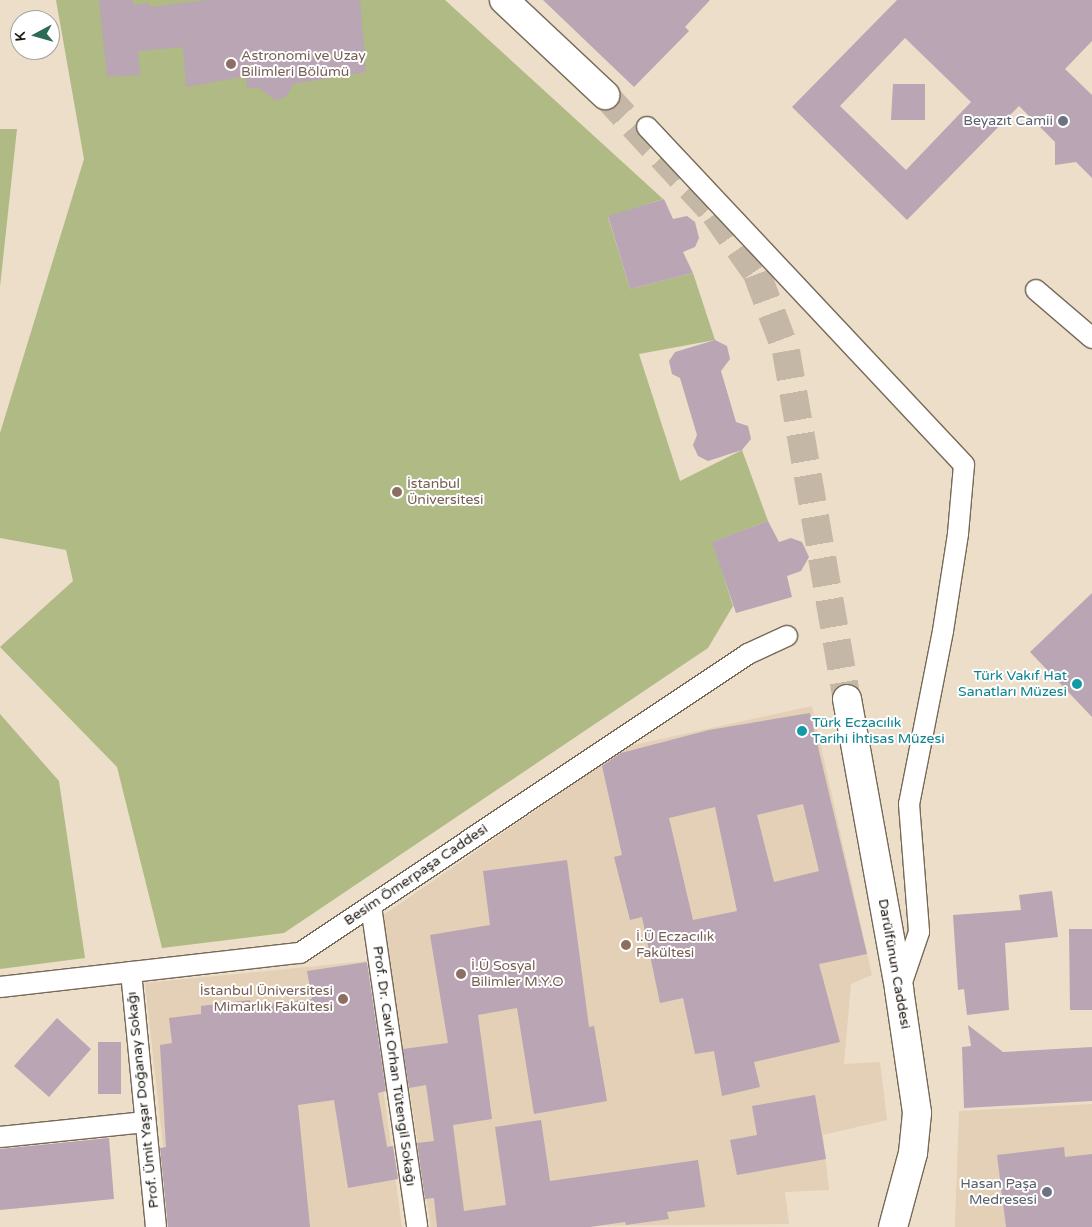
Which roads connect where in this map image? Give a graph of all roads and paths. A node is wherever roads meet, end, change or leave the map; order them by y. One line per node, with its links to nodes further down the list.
1 (504, 0): 2 (main road)
2 (604, 95)
3 (647, 127): 11 (street)
4 (1036, 290): 5 (street)
5 (1092, 338)
6 (787, 636): 8 (street, Besim Ömerpaşa Caddesi)
7 (847, 700): 11 (main road, Darülfünun Caddesi)
8 (371, 906): 9 (street, Besim Ömerpaşa Caddesi); 16 (street, Prof. Dr. Cavit Orhan Tütengil Sokağı)
9 (131, 972): 10 (street, Besim Ömerpaşa Caddesi); 12 (street, Prof. Ümit Yaşar Doğanay Sokağı)
10 (0, 987)
11 (900, 989): 14 (main road, Darülfünun Caddesi)
12 (146, 1122): 13 (street); 15 (street, Prof. Ümit Yaşar Doğanay Sokağı)
13 (0, 1137)
14 (896, 1214): 17 (main road)
15 (156, 1227)
16 (417, 1227)
17 (874, 1227)

